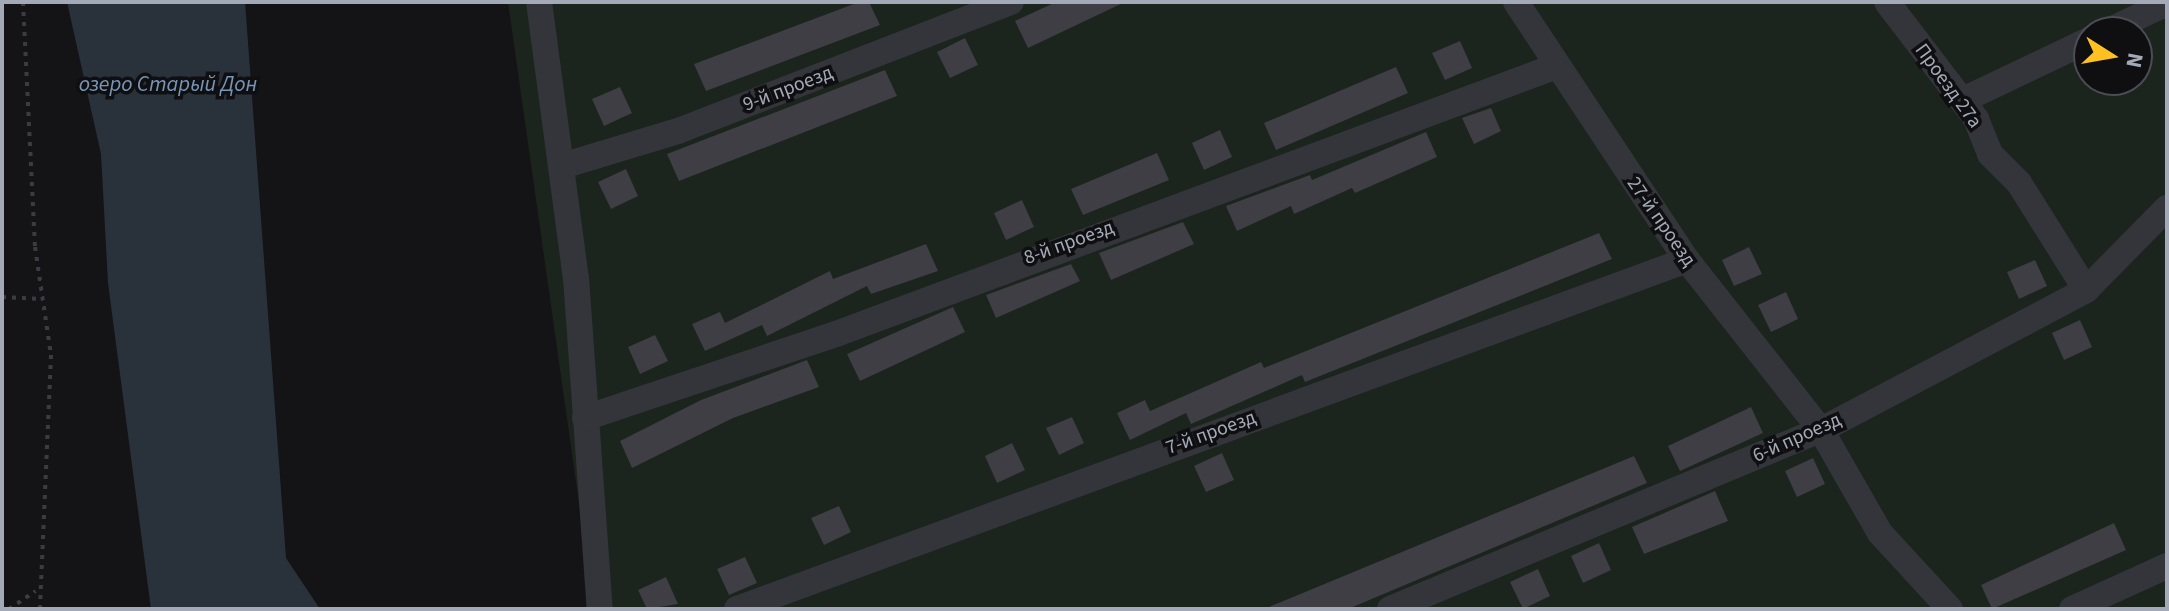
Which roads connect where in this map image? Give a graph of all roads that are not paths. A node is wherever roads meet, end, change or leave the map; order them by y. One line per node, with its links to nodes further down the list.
1 (539, 2): 10 (street)
2 (1011, 2): 10 (street, 9-й проезд)
3 (1516, 2): 8 (street, 27-й проезд)
4 (1887, 2): 9 (street, Проезд 27а)
5 (2167, 3): 6 (street)
6 (2140, 16)
7 (2073, 48): 9 (street)
8 (1554, 67): 12 (street, 27-й проезд); 14 (street, 8-й проезд)
9 (1963, 100): 13 (street, Проезд 27а)
10 (562, 166): 14 (street)
11 (2167, 208): 13 (street, 6-й проезд)
12 (1687, 260): 15 (street, 27-й проезд); 18 (street, 7-й проезд)
13 (2086, 290): 15 (street, 6-й проезд)
14 (585, 418): 17 (street)
15 (1821, 430): 19 (street, 6-й проезд); 20 (street, 27-й проезд)
16 (2167, 566): 21 (street)
17 (600, 609)
18 (737, 609)
19 (1390, 609)
20 (1950, 609)
21 (2072, 609)

